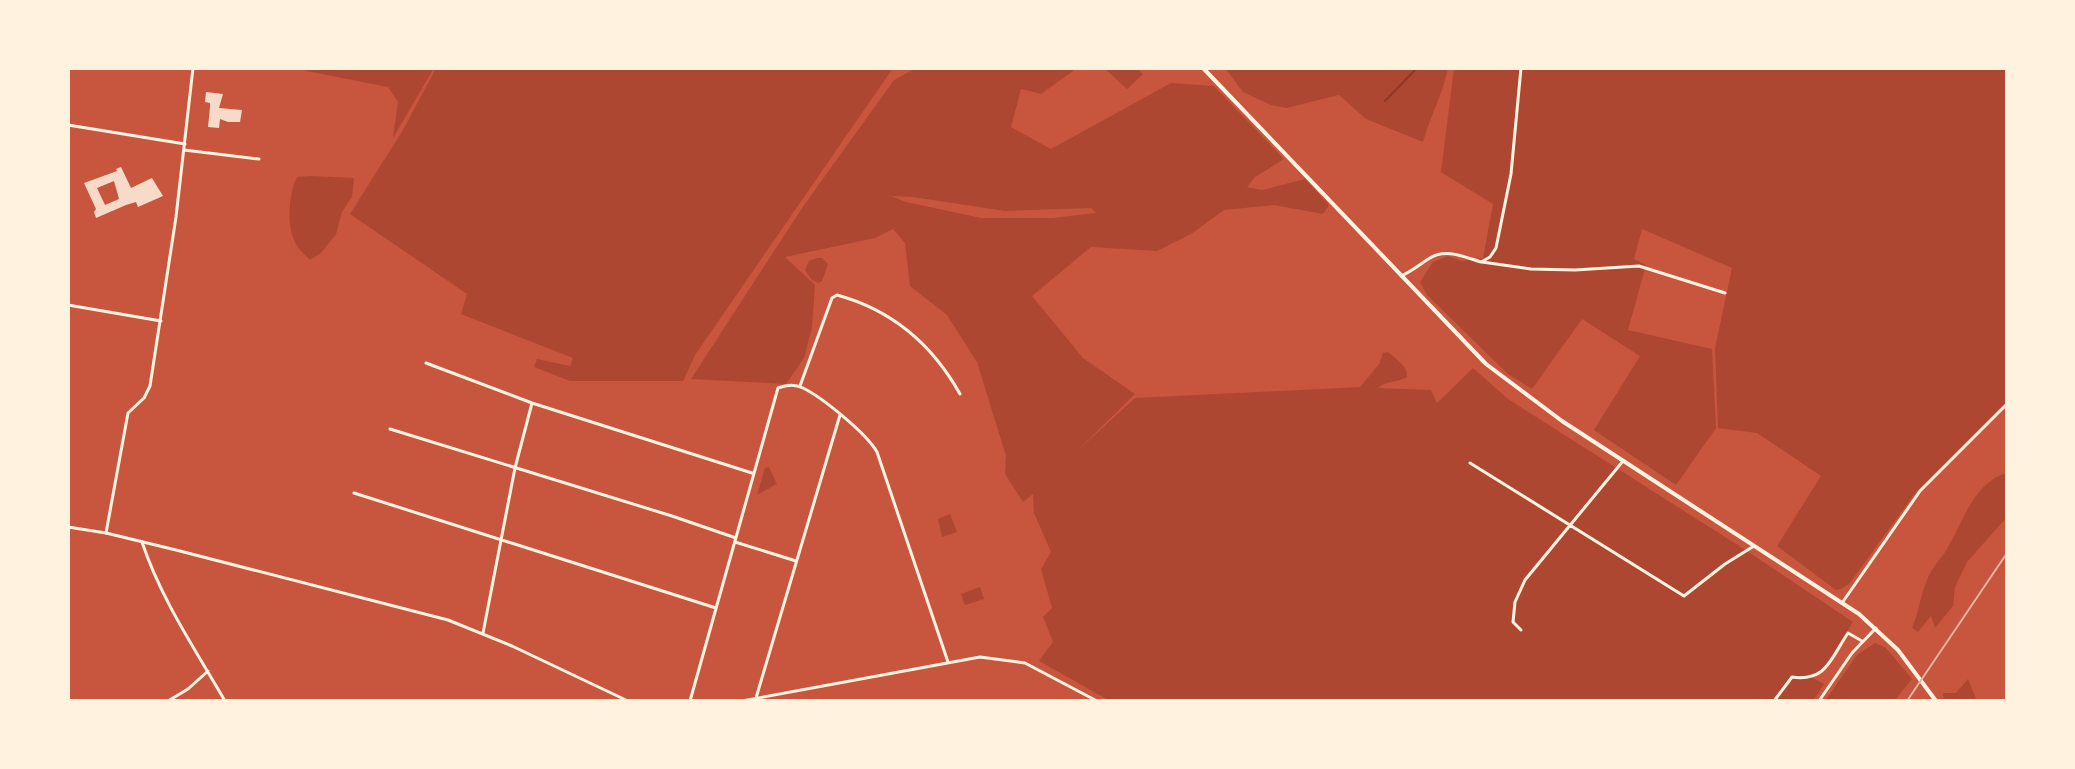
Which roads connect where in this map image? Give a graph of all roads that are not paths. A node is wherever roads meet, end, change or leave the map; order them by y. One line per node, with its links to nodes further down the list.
1 (193, 68): 5 (street)
2 (1203, 68): 9 (main road)
3 (1521, 68): 8 (street)
4 (68, 125): 5 (street)
5 (185, 144): 6 (street)
6 (184, 150): 7 (street); 12 (street)
7 (259, 159)
8 (1481, 262): 9 (street); 10 (street)
9 (1401, 276): 20 (main road)
10 (1725, 293)
11 (68, 305): 12 (street)
12 (161, 321): 27 (street)
13 (426, 363): 16 (street)
14 (800, 386): 15 (street); 18 (street); 23 (street)
15 (960, 394)
16 (532, 403): 22 (street); 23 (street)
17 (2007, 404): 33 (street)
18 (840, 415): 32 (street); 39 (street)
19 (390, 429): 22 (street)
20 (1623, 461): 25 (street); 31 (main road)
21 (1470, 463): 25 (street)
22 (515, 468): 28 (street); 29 (street)
23 (754, 474): 29 (street)
24 (354, 493): 28 (street)
25 (1572, 526): 31 (street); 36 (street)
26 (68, 527): 27 (street)
27 (106, 533): 30 (street)
28 (503, 539): 34 (street); 37 (street)
29 (735, 540): 32 (street); 34 (street)
30 (142, 542): 37 (street); 40 (street)
31 (1754, 546): 33 (main road)
32 (797, 562): 41 (street)
33 (1842, 603): 35 (main road)
34 (716, 608): 45 (street)
35 (1876, 628): 38 (street); 50 (main road)
36 (1521, 630)
37 (483, 633): 44 (street)
38 (1862, 641): 48 (street); 49 (street)
39 (948, 662): 41 (street); 47 (street)
40 (208, 671): 42 (street); 43 (street)
41 (756, 698): 46 (street)
42 (168, 701)
43 (225, 701)
44 (628, 701)
45 (690, 701)
46 (742, 701)
47 (1097, 701)
48 (1774, 701)
49 (1819, 701)
50 (1936, 701)

